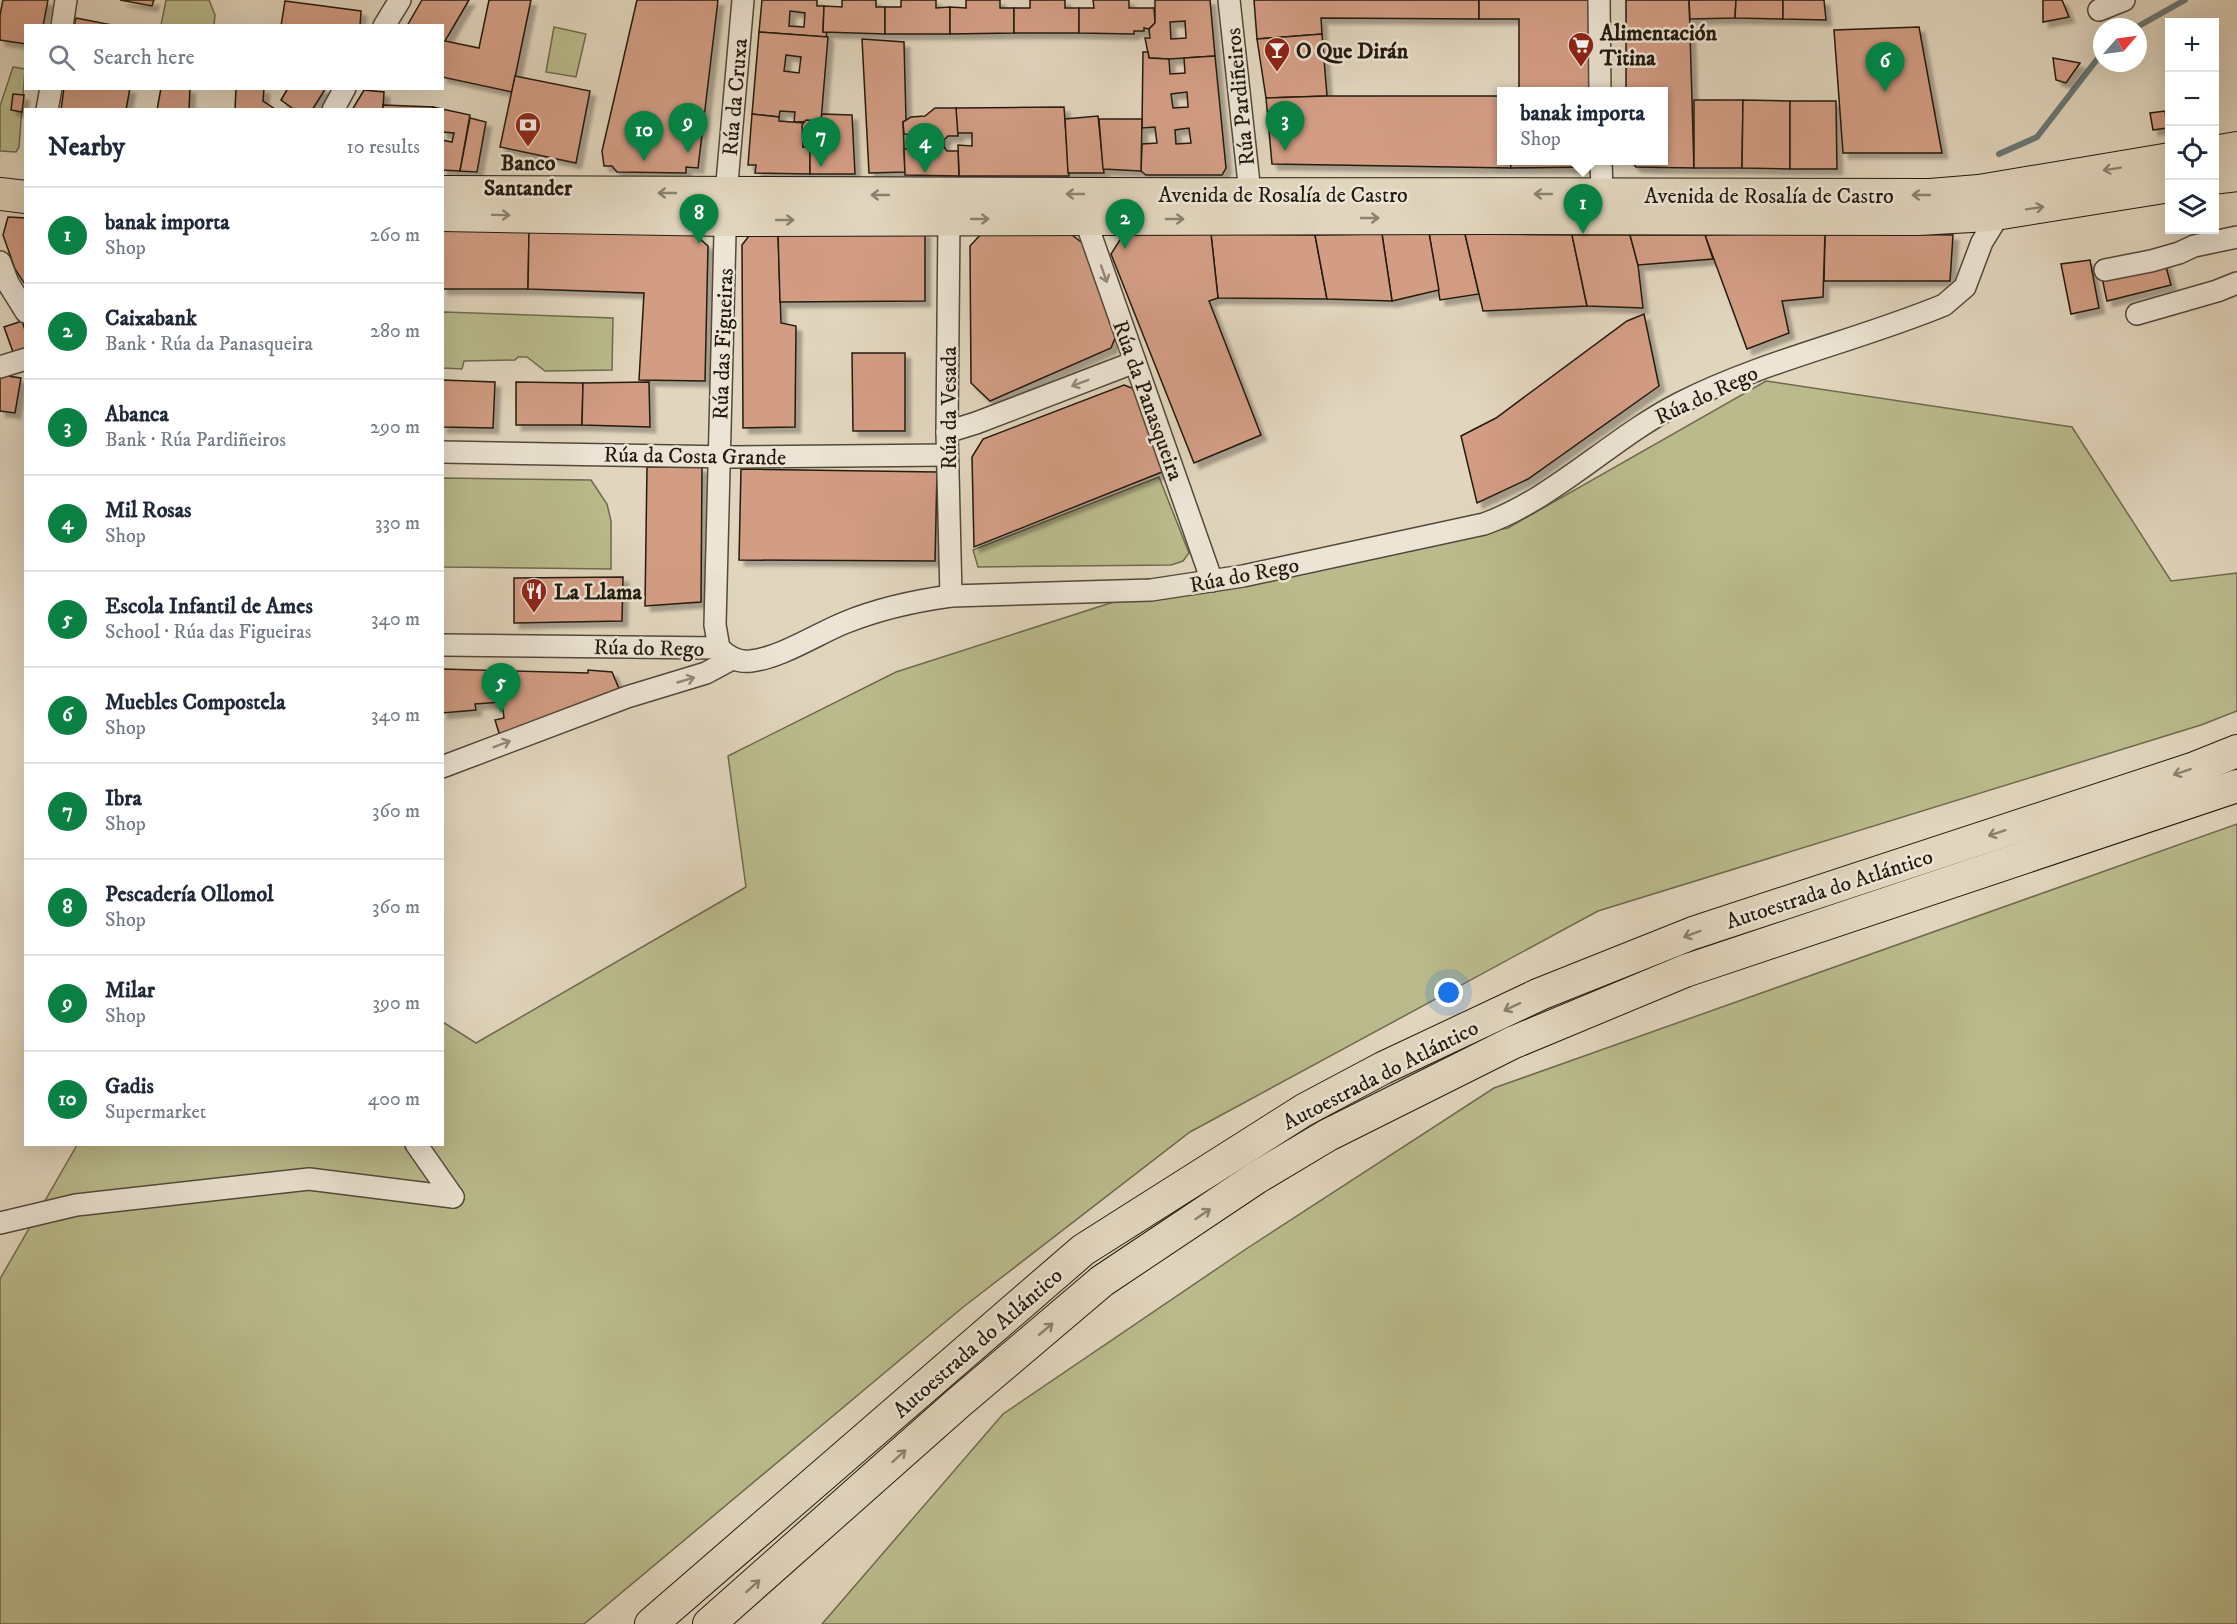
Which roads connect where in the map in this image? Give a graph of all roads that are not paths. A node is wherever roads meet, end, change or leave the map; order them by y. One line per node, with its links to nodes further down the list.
1 (66, 0): 8 (street)
2 (400, 0): 9 (street)
3 (743, 0): 29 (street, Rúa da Cruxa)
4 (1229, 0): 25 (street, Rúa Pardiñeiros)
5 (1599, 0): 10 (street)
6 (2124, 0): 7 (street)
7 (2099, 10)
8 (62, 24)
9 (385, 24)
10 (1600, 87)
11 (51, 90): 13 (street)
12 (344, 90): 14 (street)
13 (47, 108)
14 (334, 108)
15 (2237, 148): 16 (highway)
16 (2219, 151)
17 (2165, 160): 30 (highway, one-way to 30)
18 (1601, 165): 27 (street)
19 (0, 172): 21 (highway)
20 (2237, 175): 22 (highway)
21 (24, 176)
22 (2219, 177)
23 (2165, 186): 30 (highway, one-way to 23)
24 (444, 192): 29 (highway, Avenida de Rosalía de Castro, one-way to 24)
25 (1250, 193): 27 (highway, Avenida de Rosalía de Castro, one-way to 25); 29 (highway, Avenida de Rosalía de Castro, one-way to 29)
26 (0, 194): 28 (highway)
27 (1602, 194): 30 (highway, Avenida de Rosalía de Castro, one-way to 27)
28 (24, 197)
29 (726, 207): 31 (highway, Avenida de Rosalía de Castro, one-way to 29); 32 (highway, Avenida de Rosalía de Castro, one-way to 32); 47 (street, Rúa das Figueiras)
30 (1977, 210): 33 (highway, Avenida de Rosalía de Castro, one-way to 30); 35 (street, Rúa do Rego); 35 (street)
31 (444, 215)
32 (949, 219): 33 (highway, Avenida de Rosalía de Castro, one-way to 33); 44 (street, Rúa da Vesada)
33 (1085, 219): 42 (street, Rúa da Panasqueira, one-way to 42)
34 (2237, 237): 37 (street)
35 (1976, 257): 48 (street, Rúa do Rego)
36 (0, 262): 39 (street)
37 (2105, 270)
38 (2237, 283): 40 (street)
39 (24, 309)
40 (2137, 314)
41 (24, 360): 43 (street)
42 (1135, 362): 44 (street, one-way to 44); 48 (street, Rúa da Panasqueira)
43 (0, 367)
44 (947, 432): 46 (street, Rúa da Vesada)
45 (444, 452): 47 (street, Rúa da Costa Grande)
46 (947, 455): 47 (street, Rúa da Costa Grande); 49 (street, Rúa da Vesada)
47 (719, 456): 51 (street, Rúa das Figueiras)
48 (1212, 582): 49 (street, Rúa do Rego)
49 (951, 596): 51 (street, Rúa do Rego)
50 (444, 645): 51 (street, Rúa do Rego)
51 (725, 653): 53 (street, one-way to 51)
52 (2237, 751): 57 (highway, Autoestrada do Atlántico, one-way to 57)
53 (444, 766)
54 (2237, 786): 58 (highway, Autoestrada do Atlántico, one-way to 54)
55 (417, 1146): 56 (street)
56 (0, 1223)
57 (651, 1624)
58 (708, 1624)

